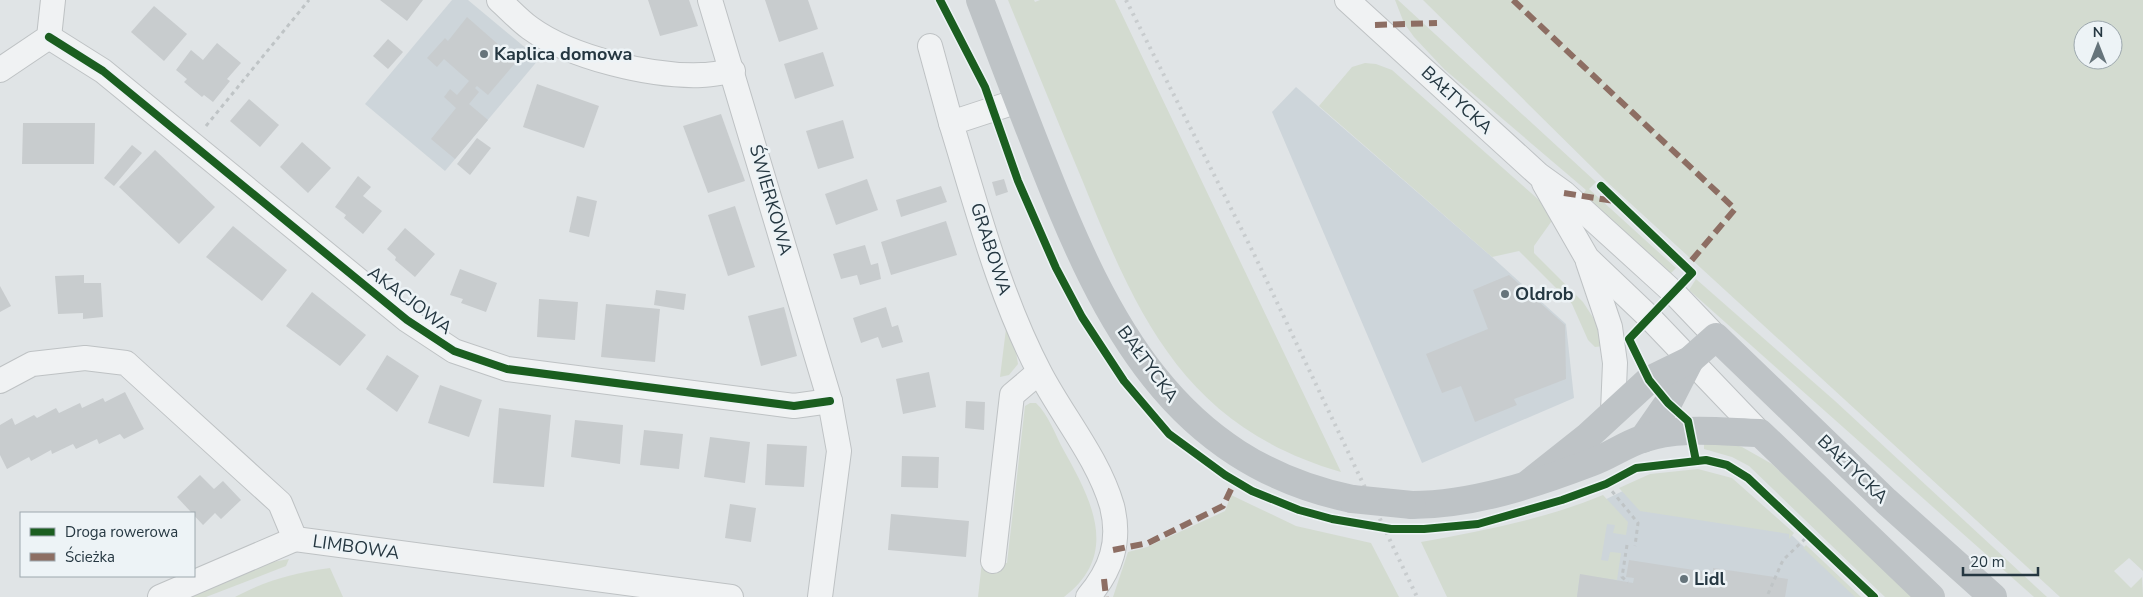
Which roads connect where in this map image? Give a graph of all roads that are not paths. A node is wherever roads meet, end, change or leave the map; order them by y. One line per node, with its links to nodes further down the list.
1 (53, 0): 8 (street)
2 (498, 0): 11 (street)
3 (710, 0): 11 (street, ŚWIERKOWA)
4 (980, 0): 12 (main road, BAŁTYCKA)
5 (1348, 0): 7 (street, BAŁTYCKA)
6 (1372, 0): 7 (street)
7 (1375, 24): 14 (street, BAŁTYCKA)
8 (49, 36): 10 (street); 20 (street, AKACJOWA)
9 (930, 46): 13 (street, GRABOWA)
10 (0, 70)
11 (733, 71): 20 (street, ŚWIERKOWA)
12 (1018, 101): 13 (street); 24 (main road, BAŁTYCKA, bridge)
13 (951, 123): 18 (street, GRABOWA)
14 (1539, 175): 15 (street, BAŁTYCKA); 16 (street, BAŁTYCKA)
15 (1587, 258): 17 (street, BAŁTYCKA); 21 (street, BAŁTYCKA)
16 (1716, 337): 17 (main road, BAŁTYCKA); 32 (main road, BAŁTYCKA)
17 (1690, 360): 21 (main road, BAŁTYCKA); 22 (street, BAŁTYCKA); 23 (main road)
18 (1039, 372): 26 (street); 30 (street, GRABOWA)
19 (0, 380): 25 (street, LIMBOWA)
20 (830, 401): 29 (street)
21 (1614, 411): 24 (main road, BAŁTYCKA)
22 (1760, 433): 23 (main road, BAŁTYCKA); 31 (main road, BAŁTYCKA)
23 (1643, 439): 24 (main road, BAŁTYCKA)
24 (1529, 483)
25 (296, 539): 27 (street); 28 (street, LIMBOWA)
26 (993, 561)
27 (160, 597)
28 (731, 597)
29 (820, 597)
30 (1088, 597)
31 (1931, 597)
32 (1993, 597)

